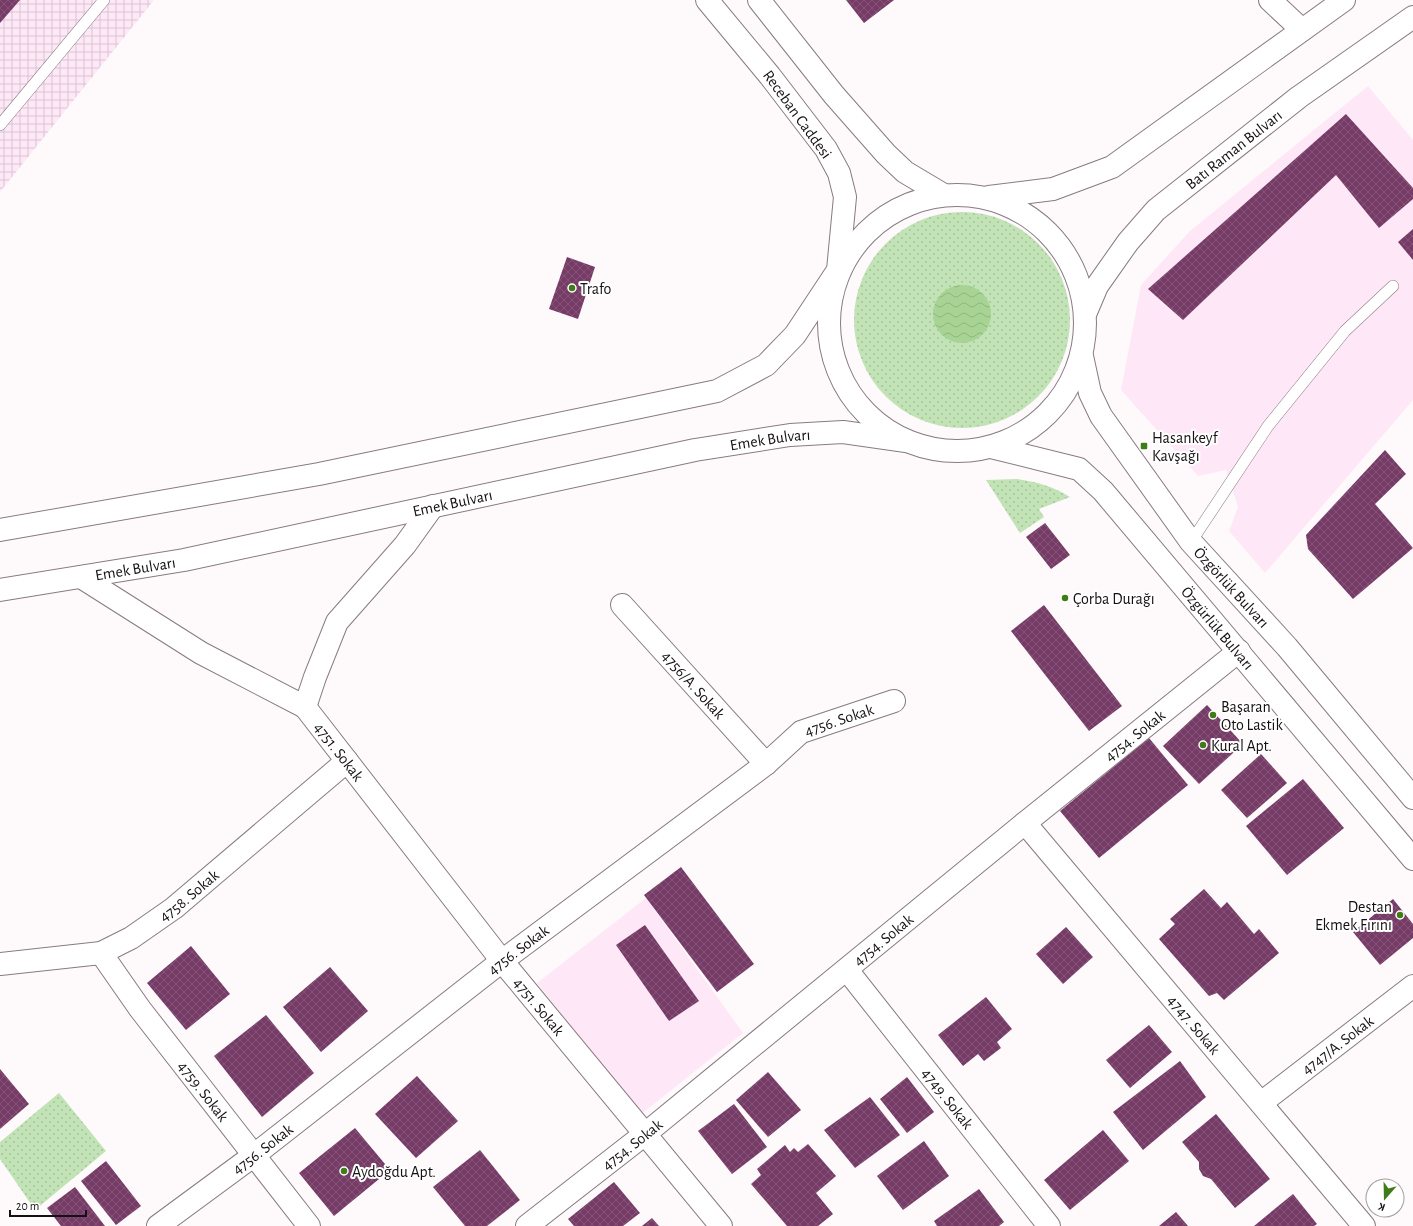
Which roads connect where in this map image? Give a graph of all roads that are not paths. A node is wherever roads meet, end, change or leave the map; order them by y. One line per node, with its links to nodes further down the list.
1 (104, 0): 8 (lane)
2 (707, 0): 11 (main road, Receban Caddesi)
3 (759, 0): 9 (main road)
4 (1270, 0): 7 (main road)
5 (1344, 0): 7 (main road)
6 (1413, 17): 13 (main road, Batı Raman Bulvarı)
7 (1302, 30): 10 (main road)
8 (0, 125)
9 (942, 194): 10 (main road); 11 (main road)
10 (987, 197): 13 (main road)
11 (838, 270): 15 (main road); 18 (main road)
12 (1393, 286): 19 (lane)
13 (1086, 312): 14 (main road)
14 (1082, 356): 16 (main road); 19 (main road, Özgörlük Bulvarı)
15 (906, 441): 16 (main road); 17 (main road, Emek Bulvarı)
16 (991, 447): 23 (main road, Özgürlük Bulvarı)
17 (433, 506): 20 (main road, Emek Bulvarı); 25 (main road)
18 (0, 530)
19 (1191, 542): 28 (main road, Özgörlük Bulvarı)
20 (81, 577): 21 (main road, Emek Bulvarı); 25 (main road)
21 (0, 590)
22 (622, 605): 27 (main road, 4756/A. Sokak)
23 (1239, 651): 29 (main road, 4754. Sokak); 30 (main road, Özgürlük Bulvarı)
24 (894, 701): 27 (main road, 4756. Sokak)
25 (305, 707): 26 (main road, 4751. Sokak)
26 (347, 761): 31 (main road, 4758. Sokak); 32 (main road, 4751. Sokak)
27 (766, 764): 32 (main road, 4756. Sokak)
28 (1413, 798)
29 (1025, 823): 34 (main road, 4754. Sokak); 36 (main road, 4747. Sokak)
30 (1413, 859)
31 (101, 953): 33 (main road, 4758. Sokak); 38 (main road, 4759. Sokak)
32 (502, 961): 37 (main road, 4751. Sokak); 38 (main road, 4756. Sokak)
33 (0, 964)
34 (847, 970): 37 (main road, 4754. Sokak); 43 (main road, 4749. Sokak)
35 (1413, 986): 36 (main road, 4747/A. Sokak)
36 (1260, 1103): 44 (main road, 4747. Sokak)
37 (645, 1134): 41 (main road, 4754. Sokak); 42 (main road, 4751. Sokak)
38 (253, 1156): 39 (main road, 4756. Sokak); 40 (main road, 4759. Sokak)
39 (158, 1226)
40 (309, 1226)
41 (527, 1226)
42 (721, 1226)
43 (1049, 1226)
44 (1364, 1226)

